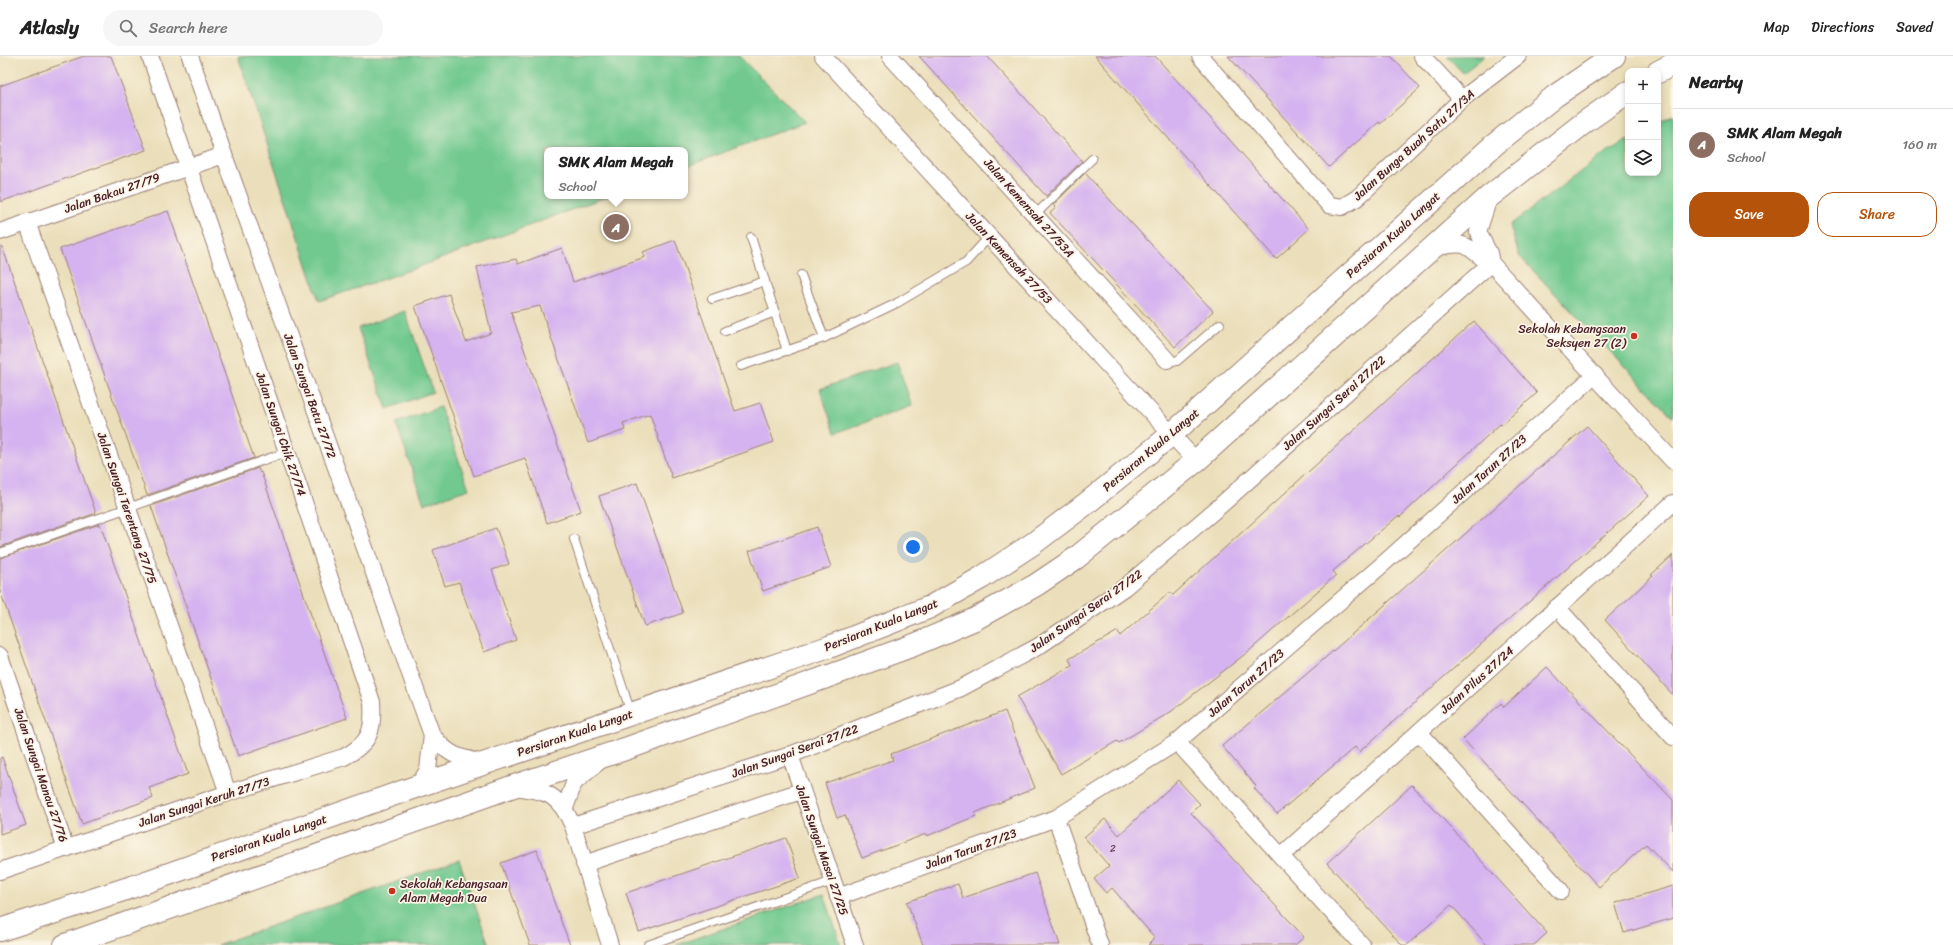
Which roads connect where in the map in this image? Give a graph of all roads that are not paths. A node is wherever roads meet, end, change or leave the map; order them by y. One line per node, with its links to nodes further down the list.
1 (150, 56): 15 (street, Jalan Sungai Chik 27/74)
2 (190, 56): 13 (street, Jalan Sungai Batu 27/72)
3 (823, 56): 21 (street, Jalan Kemensah 27/53)
4 (890, 56): 17 (street, Jalan Kemensah 27/53A)
5 (1200, 56): 12 (street, Jalan Bunga Buah Satu 27/3A)
6 (1422, 56): 12 (street)
7 (1518, 56): 12 (street, Jalan Bunga Buah Satu 27/3A)
8 (1614, 56): 35 (main road, Persiaran Kuala Langat)
9 (1673, 64): 10 (main road)
10 (1661, 70)
11 (1625, 94): 16 (main road)
12 (1462, 99)
13 (224, 155): 15 (street, Jalan Bakau 27/79); 48 (street, Jalan Sungai Batu 27/72)
14 (1092, 159): 17 (lane)
15 (188, 167): 18 (street, Jalan Bakau 27/79); 36 (street, Jalan Sungai Chik 27/74)
16 (1490, 196): 22 (main road); 23 (street)
17 (1035, 215): 32 (street, Jalan Kemensah 27/53A)
18 (27, 222): 19 (street, Jalan Bakau 27/79); 40 (street, Jalan Sungai Terentang 27/75)
19 (0, 232)
20 (751, 237): 25 (lane)
21 (989, 237): 30 (lane); 35 (street, Jalan Kemensah 27/53)
22 (1431, 248): 23 (street); 37 (main road)
23 (1491, 264): 34 (street); 52 (street, Jalan Sungai Serai 27/22)
24 (801, 275): 30 (lane)
25 (765, 281): 26 (lane); 27 (lane)
26 (712, 299)
27 (775, 312): 29 (lane); 31 (lane)
28 (1220, 324): 32 (lane)
29 (725, 331)
30 (824, 338): 31 (lane)
31 (787, 351): 33 (lane)
32 (1167, 360)
33 (741, 366)
34 (1594, 375): 38 (street); 50 (street, Jalan Tarun 27/23)
35 (1172, 434): 37 (street, Jalan Kemensah 27/53); 46 (main road, Persiaran Kuala Langat)
36 (287, 452): 40 (lane); 45 (street, Jalan Sungai Chik 27/74)
37 (1196, 461): 51 (main road)
38 (1673, 461)
39 (1673, 503): 43 (street, Jalan Pilus 27/24)
40 (127, 507): 42 (lane); 57 (street, Jalan Sungai Terentang 27/75)
41 (574, 539): 46 (lane)
42 (0, 553)
43 (1557, 607): 47 (street, Jalan Pilus 27/24); 49 (street)
44 (0, 656): 61 (street, Jalan Sungai Manau 27/76)
45 (372, 702): 57 (street, Jalan Sungai Keruh 27/73)
46 (632, 714): 53 (main road, Persiaran Kuala Langat)
47 (1419, 732): 62 (street, Jalan Pilus 27/24); 66 (street)
48 (432, 735): 53 (street); 54 (street)
49 (1673, 737)
50 (1177, 742): 59 (street, Jalan Tarun 27/23); 62 (street)
51 (608, 754): 55 (main road); 58 (street)
52 (790, 755): 56 (street, Jalan Sungai Masai 27/25); 60 (street, Jalan Sungai Serai 27/22)
53 (484, 763): 54 (main road, Persiaran Kuala Langat)
54 (418, 786): 68 (main road, Persiaran Kuala Langat)
55 (511, 787): 58 (street); 69 (main road)
56 (801, 791): 63 (street); 65 (street, Jalan Sungai Masai 27/25)
57 (228, 793): 61 (street, Jalan Sungai Keruh 27/73)
58 (565, 808): 60 (street)
59 (1056, 818): 67 (street, Jalan Tarun 27/23); 73 (street)
60 (573, 826): 63 (street)
61 (66, 849): 64 (street, Jalan Sungai Keruh 27/73)
62 (1281, 856): 74 (street)
63 (584, 864): 70 (street)
64 (0, 871)
65 (833, 881): 67 (street, Jalan Sungai Masai 27/25); 71 (lane)
66 (1561, 890)
67 (838, 897): 72 (street, Jalan Sungai Masai 27/25)
68 (0, 930)
69 (65, 945)
70 (610, 945)
71 (648, 945)
72 (855, 945)
73 (1100, 945)
74 (1362, 945)

